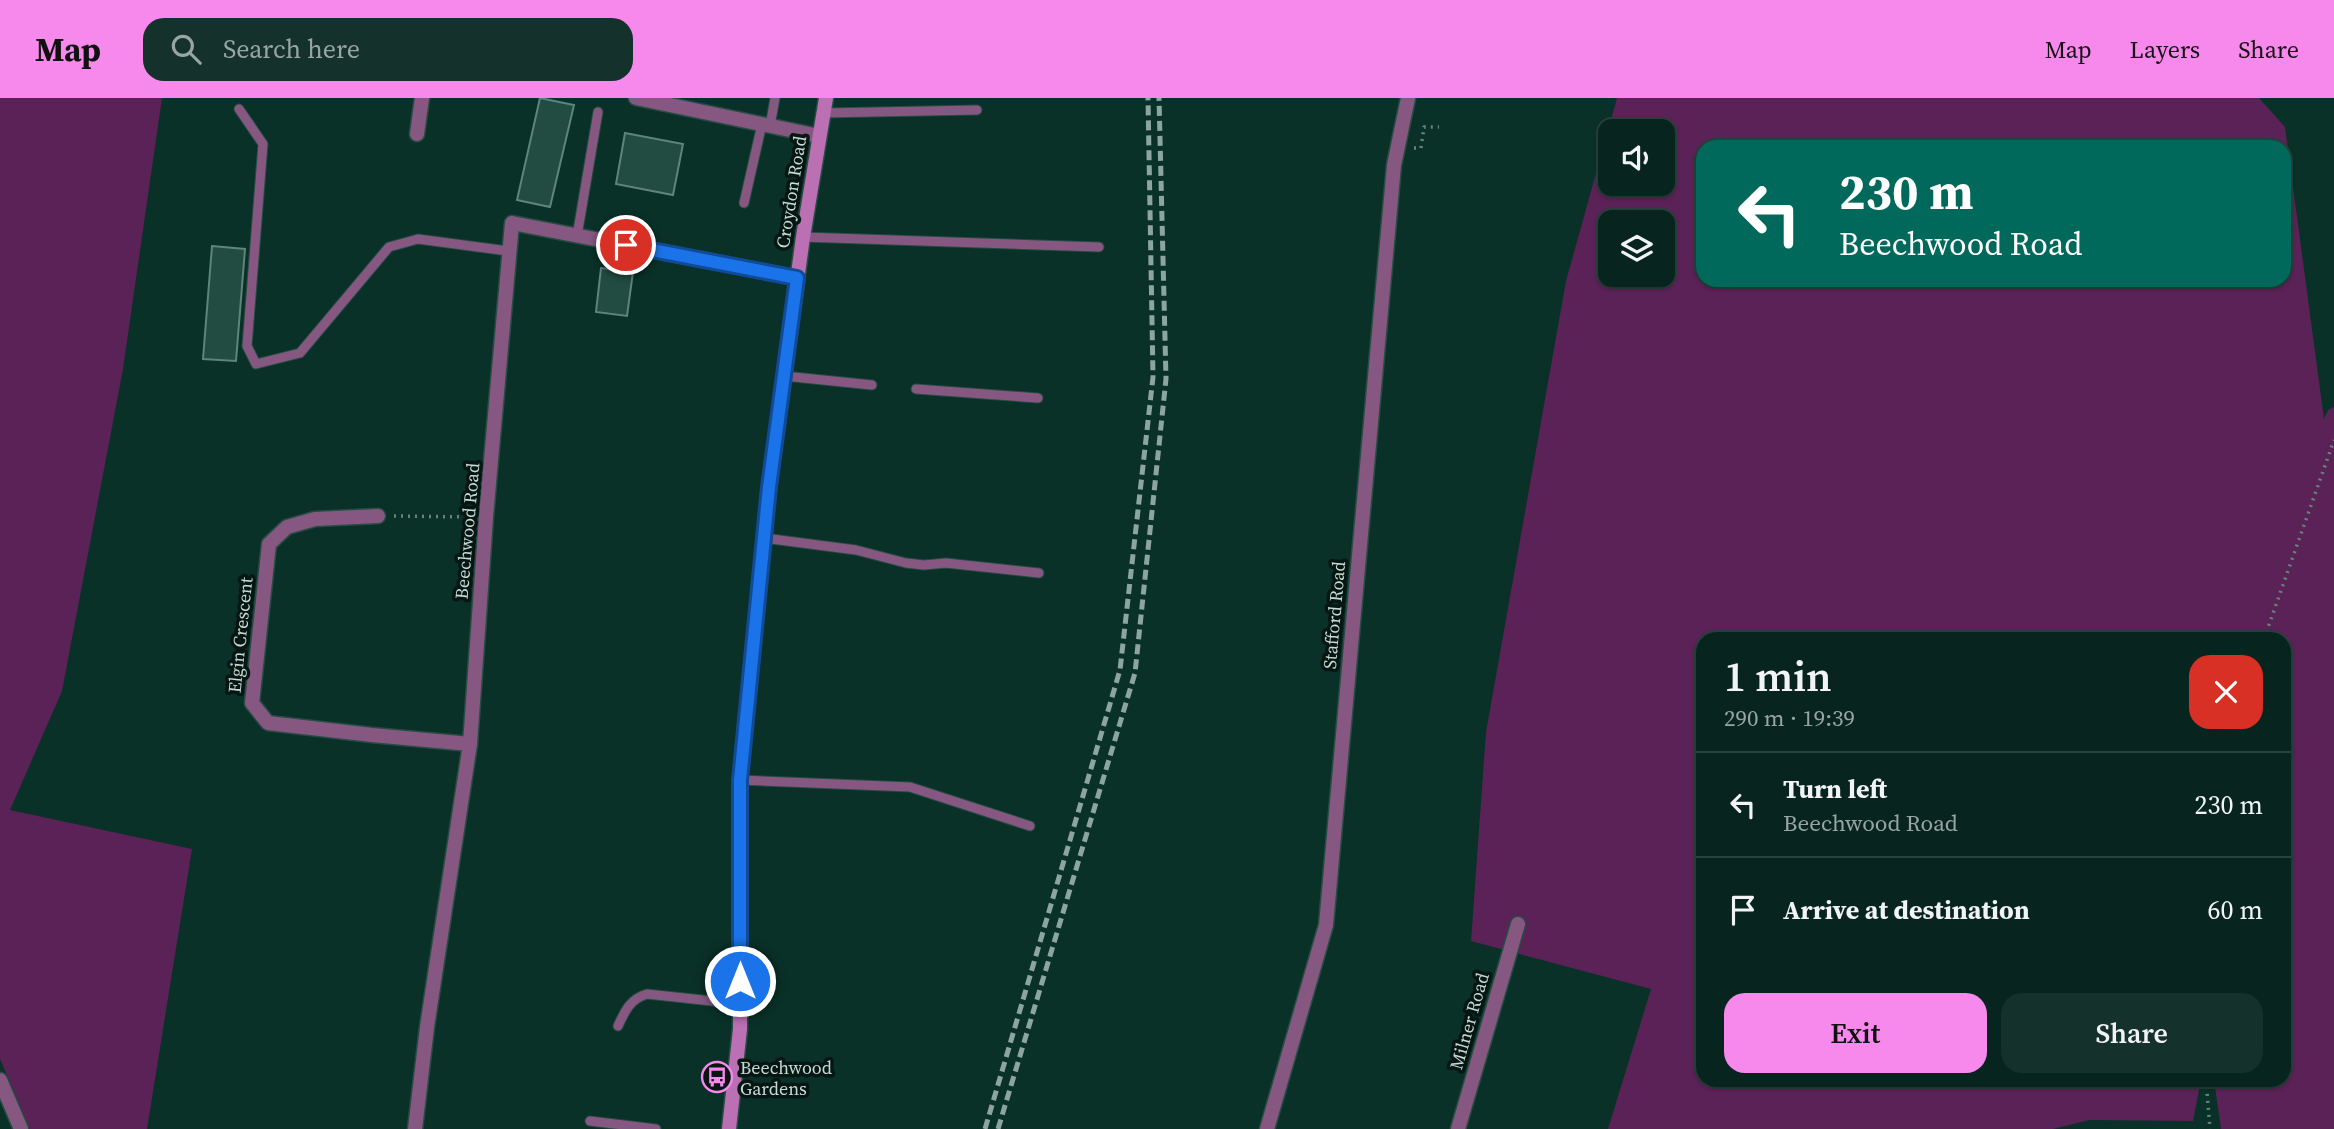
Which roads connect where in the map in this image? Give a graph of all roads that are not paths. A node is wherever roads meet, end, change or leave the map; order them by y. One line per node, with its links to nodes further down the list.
1 (422, 98): 11 (street)
2 (636, 98): 10 (street)
3 (775, 98): 10 (lane)
4 (825, 98): 9 (main road, Croydon Road)
5 (1408, 98): 38 (street, Stafford Road)
6 (239, 110): 17 (lane)
7 (977, 110): 9 (lane)
8 (598, 112): 14 (lane)
9 (823, 113): 12 (main road, Croydon Road)
10 (766, 125): 12 (street); 13 (lane)
11 (417, 134)
12 (820, 136): 15 (main road, Croydon Road)
13 (744, 203)
14 (577, 236): 17 (street, Beechwood Road); 18 (street, Beechwood Road)
15 (803, 237): 16 (lane); 18 (main road, Croydon Road)
16 (1100, 247)
17 (508, 251): 26 (street, Beechwood Road)
18 (797, 278): 19 (main road, Croydon Road)
19 (784, 376): 20 (lane); 24 (main road, Croydon Road)
20 (872, 385)
21 (916, 388): 22 (lane)
22 (1038, 398)
23 (378, 516): 26 (street, Elgin Crescent)
24 (764, 538): 25 (lane); 27 (main road, Croydon Road)
25 (1039, 573)
26 (470, 744): 35 (street, Beechwood Road)
27 (740, 780): 28 (lane); 30 (main road, Croydon Road)
28 (1030, 826)
29 (1518, 924): 39 (street, Milner Road)
30 (740, 1004): 31 (lane); 37 (main road, Croydon Road)
31 (618, 1026)
32 (0, 1080): 34 (street)
33 (590, 1121): 36 (lane)
34 (21, 1129)
35 (415, 1129)
36 (656, 1129)
37 (729, 1129)
38 (1267, 1129)
39 (1458, 1129)

